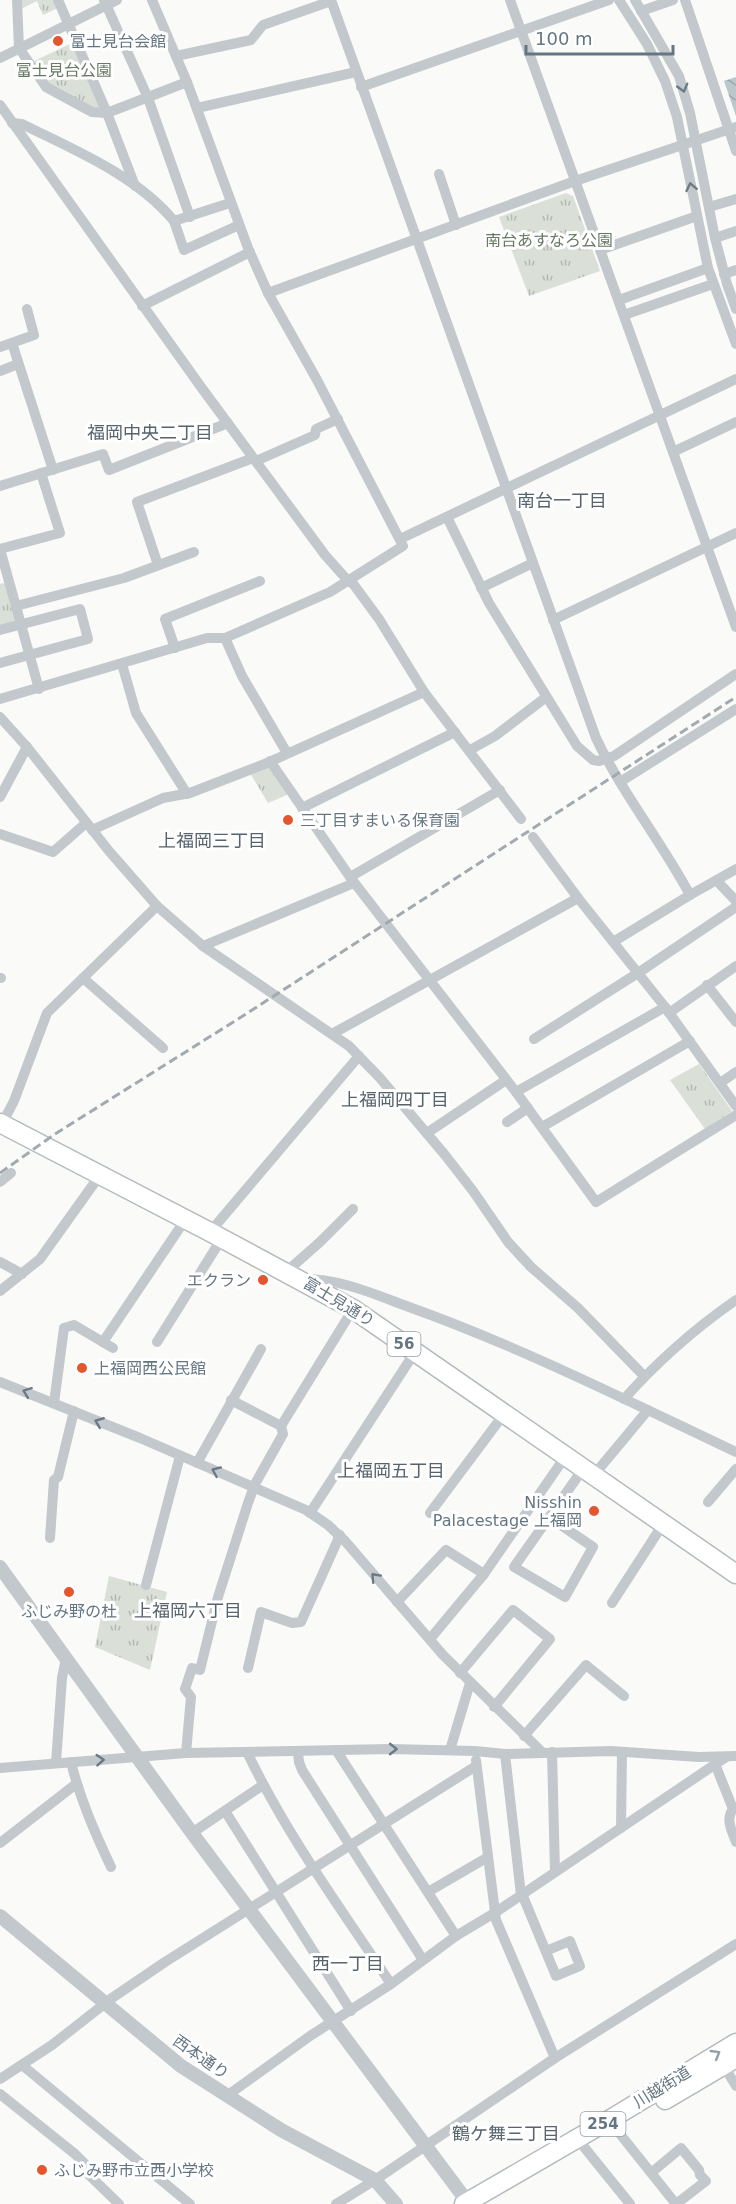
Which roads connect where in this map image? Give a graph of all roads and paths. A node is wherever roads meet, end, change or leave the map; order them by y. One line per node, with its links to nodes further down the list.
1 (16, 0): 16 (street)
2 (58, 0): 14 (street)
3 (117, 0): 12 (street)
4 (152, 0): 17 (street)
5 (510, 0): 15 (street)
6 (609, 0): 15 (street)
7 (619, 0): 29 (street)
8 (635, 0): 13 (street)
9 (673, 0): 13 (street)
10 (685, 0): 27 (street)
11 (331, 1): 17 (street); 19 (street)
12 (105, 3): 14 (street); 22 (street)
13 (641, 11): 28 (street, one-way to 28)
14 (69, 24): 16 (street); 25 (street)
15 (521, 30): 21 (street); 32 (street)
16 (19, 48): 18 (street); 25 (street)
17 (176, 56): 20 (street)
18 (0, 58)
19 (356, 72): 21 (street); 24 (street)
20 (187, 82): 22 (street); 24 (street)
21 (361, 87): 44 (street)
22 (148, 98): 25 (street); 38 (street)
23 (0, 105): 26 (street)
24 (197, 108): 35 (street)
25 (107, 113): 33 (street)
26 (12, 123): 33 (street); 53 (street)
27 (732, 128): 28 (street); 30 (street)
28 (695, 141): 29 (street); 36 (street)
29 (682, 145): 32 (street); 37 (street, one-way to 29)
30 (736, 152)
31 (439, 174): 41 (street)
32 (575, 181): 41 (street); 45 (street)
33 (135, 186): 39 (street)
34 (736, 199): 36 (street)
35 (230, 203): 38 (street); 40 (street)
36 (709, 207): 43 (street)
37 (697, 216): 45 (street); 47 (street)
38 (190, 217): 39 (street)
39 (174, 221): 40 (street)
40 (239, 225): 46 (street)
41 (456, 225): 44 (street)
42 (736, 231): 43 (street)
43 (715, 238): 49 (street)
44 (416, 240): 51 (street); 72 (street)
45 (600, 250): 52 (street)
46 (250, 252): 51 (street); 53 (street)
47 (708, 268): 50 (street); 52 (street)
48 (736, 270): 49 (street)
49 (724, 274): 55 (street)
50 (713, 284): 56 (street); 58 (street)
51 (268, 293): 64 (street)
52 (619, 300): 56 (street)
53 (142, 306): 66 (street)
54 (27, 309): 57 (street)
55 (736, 309)
56 (624, 315): 63 (street)
57 (12, 343): 59 (street); 60 (street)
58 (736, 344)
59 (0, 347)
60 (18, 364): 61 (street); 69 (street)
61 (0, 371)
62 (736, 379): 63 (street)
63 (660, 416): 67 (street); 72 (street)
64 (338, 419): 68 (street); 75 (street)
65 (736, 422): 67 (street)
66 (228, 423): 68 (street); 69 (street)
67 (673, 452): 76 (street)
68 (255, 460): 80 (street); 83 (street)
69 (53, 470): 70 (street)
70 (41, 473): 71 (street); 77 (street)
71 (0, 486)
72 (506, 490): 73 (street); 79 (street)
73 (447, 517): 75 (street); 84 (street)
74 (736, 533): 76 (street)
75 (400, 539): 83 (street)
76 (707, 547): 86 (street); 88 (street)
77 (0, 549): 81 (street)
78 (194, 552): 80 (street)
79 (533, 563): 84 (street); 86 (street)
80 (158, 565): 85 (street)
81 (4, 580): 85 (street)
82 (260, 581): 91 (street)
83 (350, 581): 90 (street); 97 (street)
84 (481, 588): 98 (street)
85 (16, 606): 87 (street)
86 (553, 620): 106 (street)
87 (21, 625): 89 (street); 92 (street); 92 (street)
88 (736, 627)
89 (0, 630)
90 (225, 638): 91 (street); 105 (street)
91 (175, 648): 94 (street)
92 (29, 655): 93 (street); 96 (street)
93 (0, 663)
94 (122, 664): 96 (street); 110 (street)
95 (736, 674): 106 (street)
96 (39, 689): 99 (street)
97 (424, 692): 102 (street); 105 (street)
98 (545, 698): 104 (street); 106 (street)
99 (0, 699)
100 (736, 709): 108 (street)
101 (0, 717): 103 (street)
102 (455, 732): 104 (street); 112 (street)
103 (27, 747): 111 (street); 114 (street)
104 (470, 750): 109 (street)
105 (287, 753): 107 (street)
106 (606, 759): 108 (street)
107 (270, 761): 110 (street); 112 (street)
108 (620, 782): 120 (street)
109 (500, 790): 113 (street); 118 (street)
110 (187, 794): 114 (street)
111 (0, 797)
112 (302, 808): 118 (street)
113 (521, 819)
114 (89, 826): 115 (street); 123 (street)
115 (0, 834)
116 (533, 837): 121 (street)
117 (736, 869): 119 (street)
118 (352, 880): 126 (street); 130 (street)
119 (717, 881): 120 (street); 122 (street)
120 (690, 895): 125 (street)
121 (578, 898): 125 (street); 130 (street)
122 (736, 901)
123 (157, 906): 126 (street); 129 (street)
124 (736, 908): 128 (street)
125 (613, 942): 128 (street)
126 (203, 946): 134 (street)
127 (736, 966): 131 (street)
128 (638, 973): 132 (street); 135 (street)
129 (83, 978): 137 (street); 147 (street)
130 (429, 979): 134 (street); 140 (street)
131 (707, 985): 132 (street); 133 (street)
132 (667, 1010): 136 (street); 142 (street)
133 (736, 1022)
134 (332, 1034): 138 (street)
135 (534, 1039)
136 (690, 1041): 141 (street); 148 (street)
137 (162, 1048)
138 (359, 1056): 149 (street); 155 (street)
139 (736, 1072): 141 (street)
140 (506, 1080): 142 (street); 149 (street)
141 (720, 1083): 143 (street)
142 (516, 1092): 144 (street)
143 (736, 1106)
144 (528, 1108): 146 (street); 148 (street)
145 (736, 1115): 148 (street)
146 (507, 1122)
147 (1, 1124): 151 (main road, 富士見通り / 56)
148 (542, 1127)
149 (427, 1133): 165 (street)
150 (11, 1173): 152 (street)
151 (100, 1175): 154 (main road, 富士見通り / 56); 157 (street)
152 (0, 1182)
153 (353, 1209): 158 (street)
154 (185, 1220): 155 (main road, 富士見通り / 56); 169 (street)
155 (216, 1235): 158 (main road, 富士見通り / 56); 162 (street)
156 (0, 1262): 157 (street)
157 (22, 1274): 159 (street)
158 (293, 1276): 161 (main road, 富士見通り / 56); 167 (street)
159 (0, 1291)
160 (736, 1300): 165 (street)
161 (353, 1309): 164 (main road, 富士見通り / 56); 173 (street)
162 (157, 1342)
163 (261, 1348): 168 (street)
164 (415, 1352): 172 (main road, 富士見通り / 56); 182 (street)
165 (645, 1376): 167 (street)
166 (0, 1382): 169 (street, one-way to 166)
167 (624, 1399): 170 (street)
168 (231, 1400): 173 (street); 177 (street)
169 (54, 1403): 171 (street)
170 (648, 1410): 174 (street); 179 (street)
171 (74, 1411): 175 (street, one-way to 171); 187 (street)
172 (504, 1414): 176 (main road, 富士見通り / 56); 183 (street)
173 (282, 1426): 180 (street)
174 (736, 1452)
175 (180, 1456): 177 (street); 191 (street)
176 (565, 1457): 179 (main road, 富士見通り / 56); 189 (street)
177 (197, 1463): 180 (street, one-way to 177)
178 (736, 1469): 181 (street)
179 (588, 1473): 184 (street); 185 (main road, 富士見通り / 56)
180 (254, 1488): 182 (street); 209 (street)
181 (708, 1502)
182 (310, 1513): 186 (street)
183 (430, 1513)
184 (549, 1517): 184 (street)
185 (663, 1524): 190 (main road, 富士見通り / 56); 193 (street)
186 (340, 1535): 192 (street, one-way to 186); 196 (street)
187 (50, 1538)
188 (0, 1567): 195 (street)
189 (484, 1574): 192 (street); 194 (street)
190 (736, 1574)
191 (146, 1585)
192 (397, 1602): 194 (street)
193 (612, 1603)
194 (430, 1639): 197 (street)
195 (66, 1658): 211 (street); 214 (street)
196 (248, 1668)
197 (460, 1673): 198 (street); 200 (street)
198 (470, 1683): 200 (street); 203 (street)
199 (624, 1696): 201 (street)
200 (494, 1707): 201 (street)
201 (524, 1736): 207 (street)
202 (336, 1750): 203 (street, one-way to 203); 206 (street); 221 (street)
203 (450, 1750): 204 (street)
204 (475, 1751): 210 (street); 216 (street)
205 (247, 1752): 206 (street); 209 (street); 219 (street)
206 (298, 1752): 226 (street)
207 (547, 1752): 208 (street); 210 (street); 230 (street)
208 (622, 1752): 212 (street); 222 (street)
209 (186, 1753): 211 (street)
210 (506, 1754): 233 (street)
211 (138, 1756): 213 (street, one-way to 211); 223 (street)
212 (731, 1757): 215 (street)
213 (71, 1762): 214 (street); 218 (street)
214 (56, 1763): 217 (street)
215 (715, 1764): 222 (street); 224 (street)
216 (476, 1766): 221 (street); 227 (street)
217 (0, 1768)
218 (76, 1784): 225 (street); 228 (street)
219 (263, 1785): 220 (street); 229 (street)
220 (225, 1811): 223 (street); 231 (street)
221 (384, 1823): 226 (street); 232 (street)
222 (621, 1828): 230 (street)
223 (192, 1833): 234 (street)
224 (736, 1842)
225 (0, 1843)
226 (349, 1846): 229 (street); 240 (street)
227 (488, 1857): 232 (street); 235 (street)
228 (111, 1867)
229 (314, 1868): 231 (street); 241 (street)
230 (555, 1872): 233 (street)
231 (276, 1892): 234 (street); 243 (street)
232 (428, 1892): 237 (street)
233 (521, 1895): 235 (street); 239 (street)
234 (249, 1909): 242 (street); 244 (street)
235 (496, 1912): 237 (street); 246 (street)
236 (0, 1916): 242 (street, 西本通り)
237 (456, 1936): 240 (street)
238 (736, 1944): 246 (street)
239 (546, 1951)
240 (423, 1960): 241 (street)
241 (391, 1984): 243 (street)
242 (105, 2004): 248 (street); 252 (street, 西本通り)
243 (351, 2011): 244 (street)
244 (333, 2023): 252 (street); 254 (street)
245 (736, 2043): 258 (main road, 川越街道 / 254, one-way to 245)
246 (555, 2058): 254 (street)
247 (730, 2062): 250 (street); 253 (main road, 川越街道 / 254)
248 (22, 2065): 249 (street); 260 (street)
249 (0, 2079)
250 (736, 2086)
251 (0, 2094): 259 (street)
252 (228, 2096): 257 (street, 西本通り)
253 (616, 2128): 255 (main road, 川越街道 / 254); 256 (street)
254 (424, 2146): 257 (street); 258 (street)
255 (584, 2146): 263 (main road, 川越街道 / 254); 264 (street)
256 (651, 2173): 256 (street)
257 (375, 2180): 261 (street); 262 (street, 西本通り)
258 (467, 2203)
259 (119, 2204)
260 (190, 2204)
261 (336, 2204)
262 (396, 2204)
263 (489, 2204)
264 (630, 2204)

